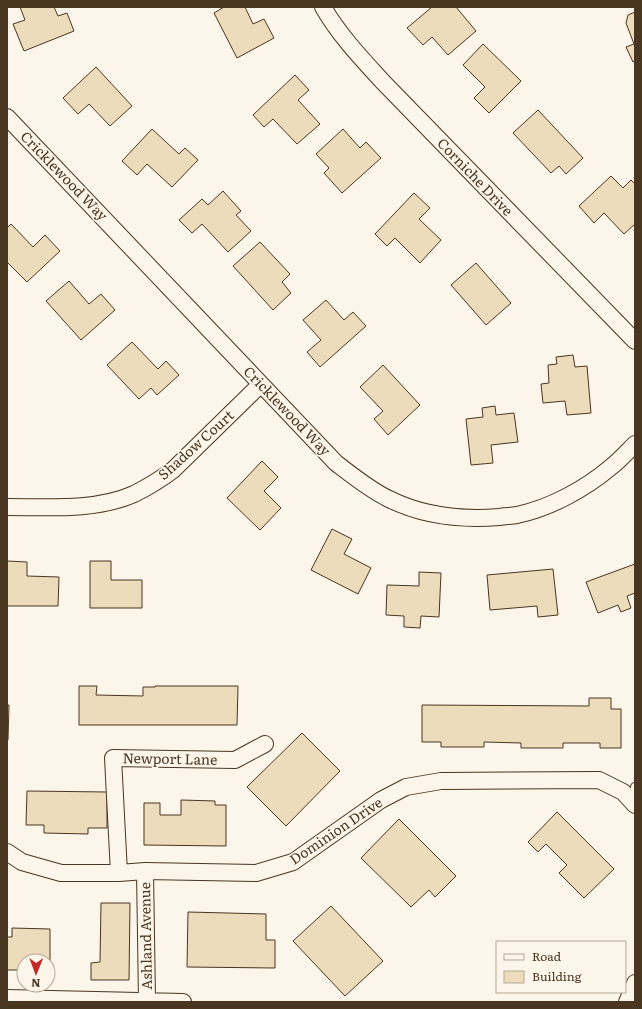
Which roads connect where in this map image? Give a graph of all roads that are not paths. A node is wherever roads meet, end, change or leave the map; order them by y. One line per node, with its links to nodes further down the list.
1 (323, 7): 3 (street, Corniche Drive)
2 (7, 117): 4 (street, Cricklewood Way)
3 (635, 341)
4 (261, 384): 5 (street, Cricklewood Way); 6 (street, Shadow Court)
5 (635, 444)
6 (7, 507)
7 (265, 744): 11 (street, Newport Lane)
8 (634, 798): 10 (street, Dominion Drive)
9 (7, 852): 11 (street, Dominion Drive)
10 (145, 872): 11 (street, Dominion Drive); 14 (street, Ashland Avenue)
11 (119, 873)
12 (635, 983): 16 (street)
13 (7, 998): 14 (street)
14 (147, 1001): 15 (street)
15 (183, 1002)
16 (627, 1002)

